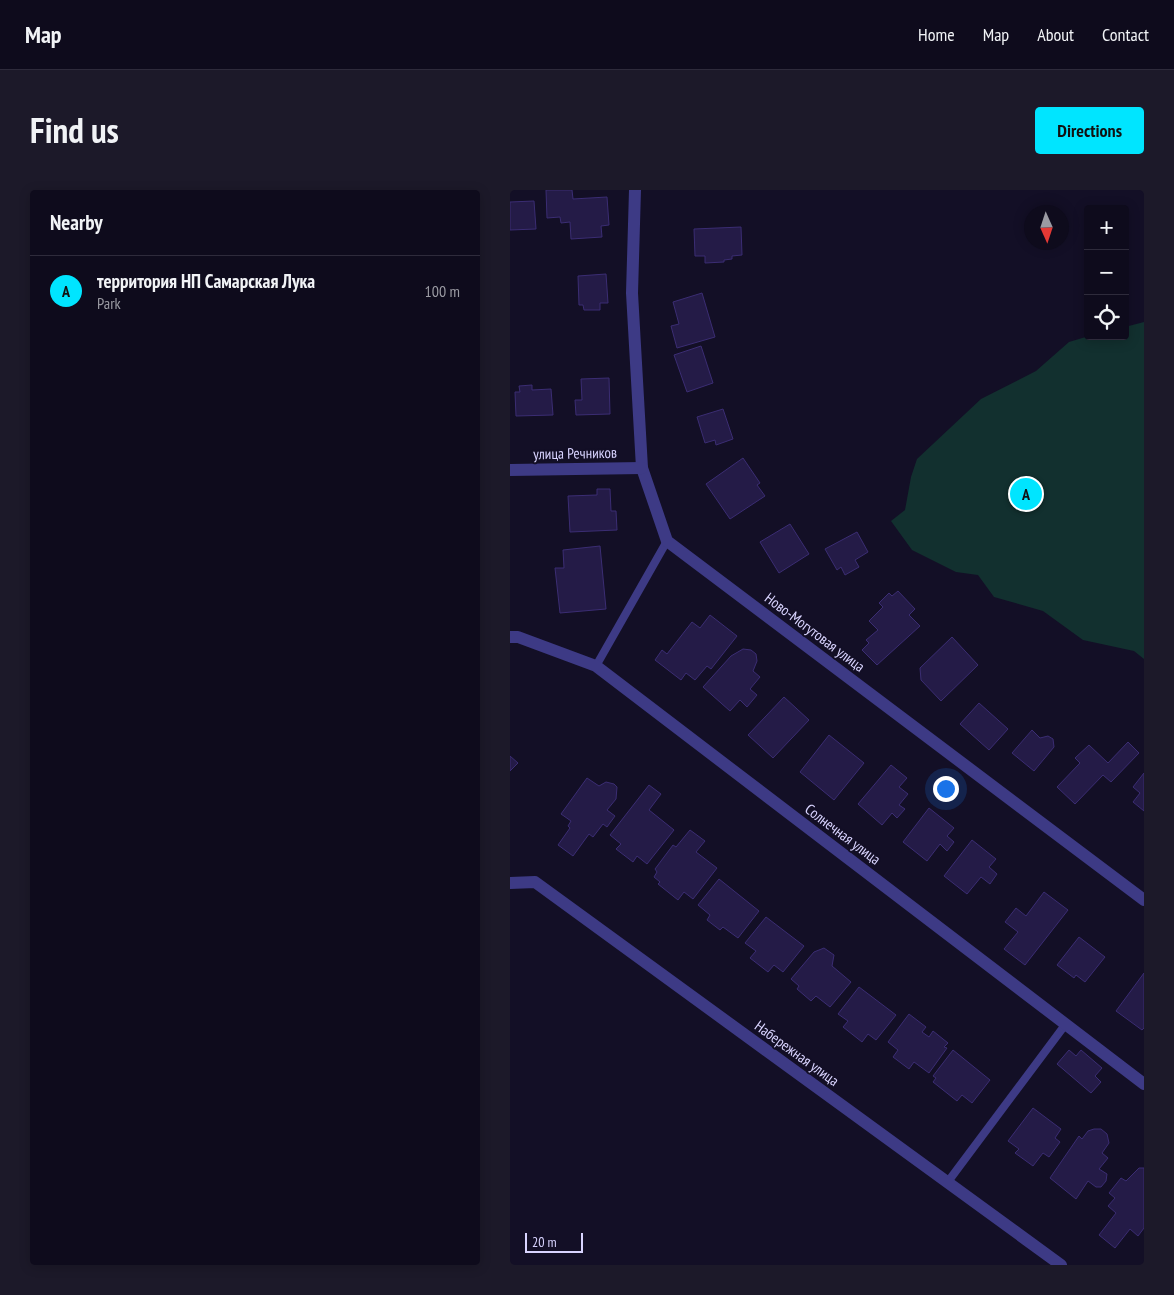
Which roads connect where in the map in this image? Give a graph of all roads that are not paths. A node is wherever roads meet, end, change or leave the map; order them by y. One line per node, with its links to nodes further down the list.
1 (635, 190): 2 (street)
2 (642, 468): 3 (street, улица Речников); 4 (street)
3 (510, 470)
4 (667, 541): 6 (lane); 8 (street, Ново-Могутовая улица)
5 (510, 637): 6 (street, Солнечная улица)
6 (596, 666): 9 (street, Солнечная улица)
7 (510, 883): 11 (street, Набережная улица)
8 (1144, 900)
9 (1065, 1025): 10 (street, Солнечная улица); 11 (lane)
10 (1144, 1084)
11 (948, 1183): 12 (street, Набережная улица)
12 (1061, 1265)

